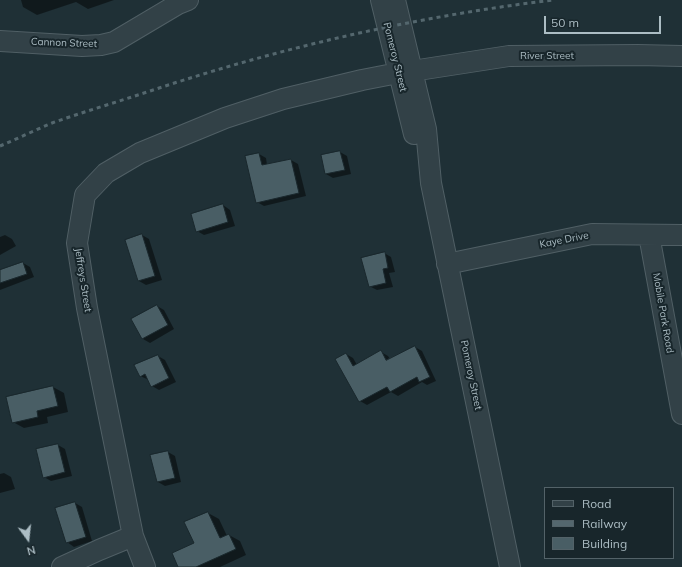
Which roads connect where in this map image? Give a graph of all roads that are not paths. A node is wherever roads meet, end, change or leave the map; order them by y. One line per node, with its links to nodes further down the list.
1 (188, 0): 4 (street, Cannon Street)
2 (381, 0): 6 (street, Pomeroy Street)
3 (395, 0): 6 (street, Pomeroy Street)
4 (0, 41)
5 (682, 56): 6 (street, River Street)
6 (405, 72): 7 (street, River Street); 10 (street, Pomeroy Street)
7 (283, 100): 12 (street, Jeffreys Street)
8 (649, 235): 9 (street, Kaye Drive); 10 (street, Kaye Drive); 11 (street, Mobile Park Road)
9 (682, 236)
10 (447, 264): 15 (street, Pomeroy Street)
11 (682, 414)
12 (133, 536): 13 (street); 14 (street, Jeffreys Street)
13 (62, 567)
14 (145, 567)
15 (510, 567)

